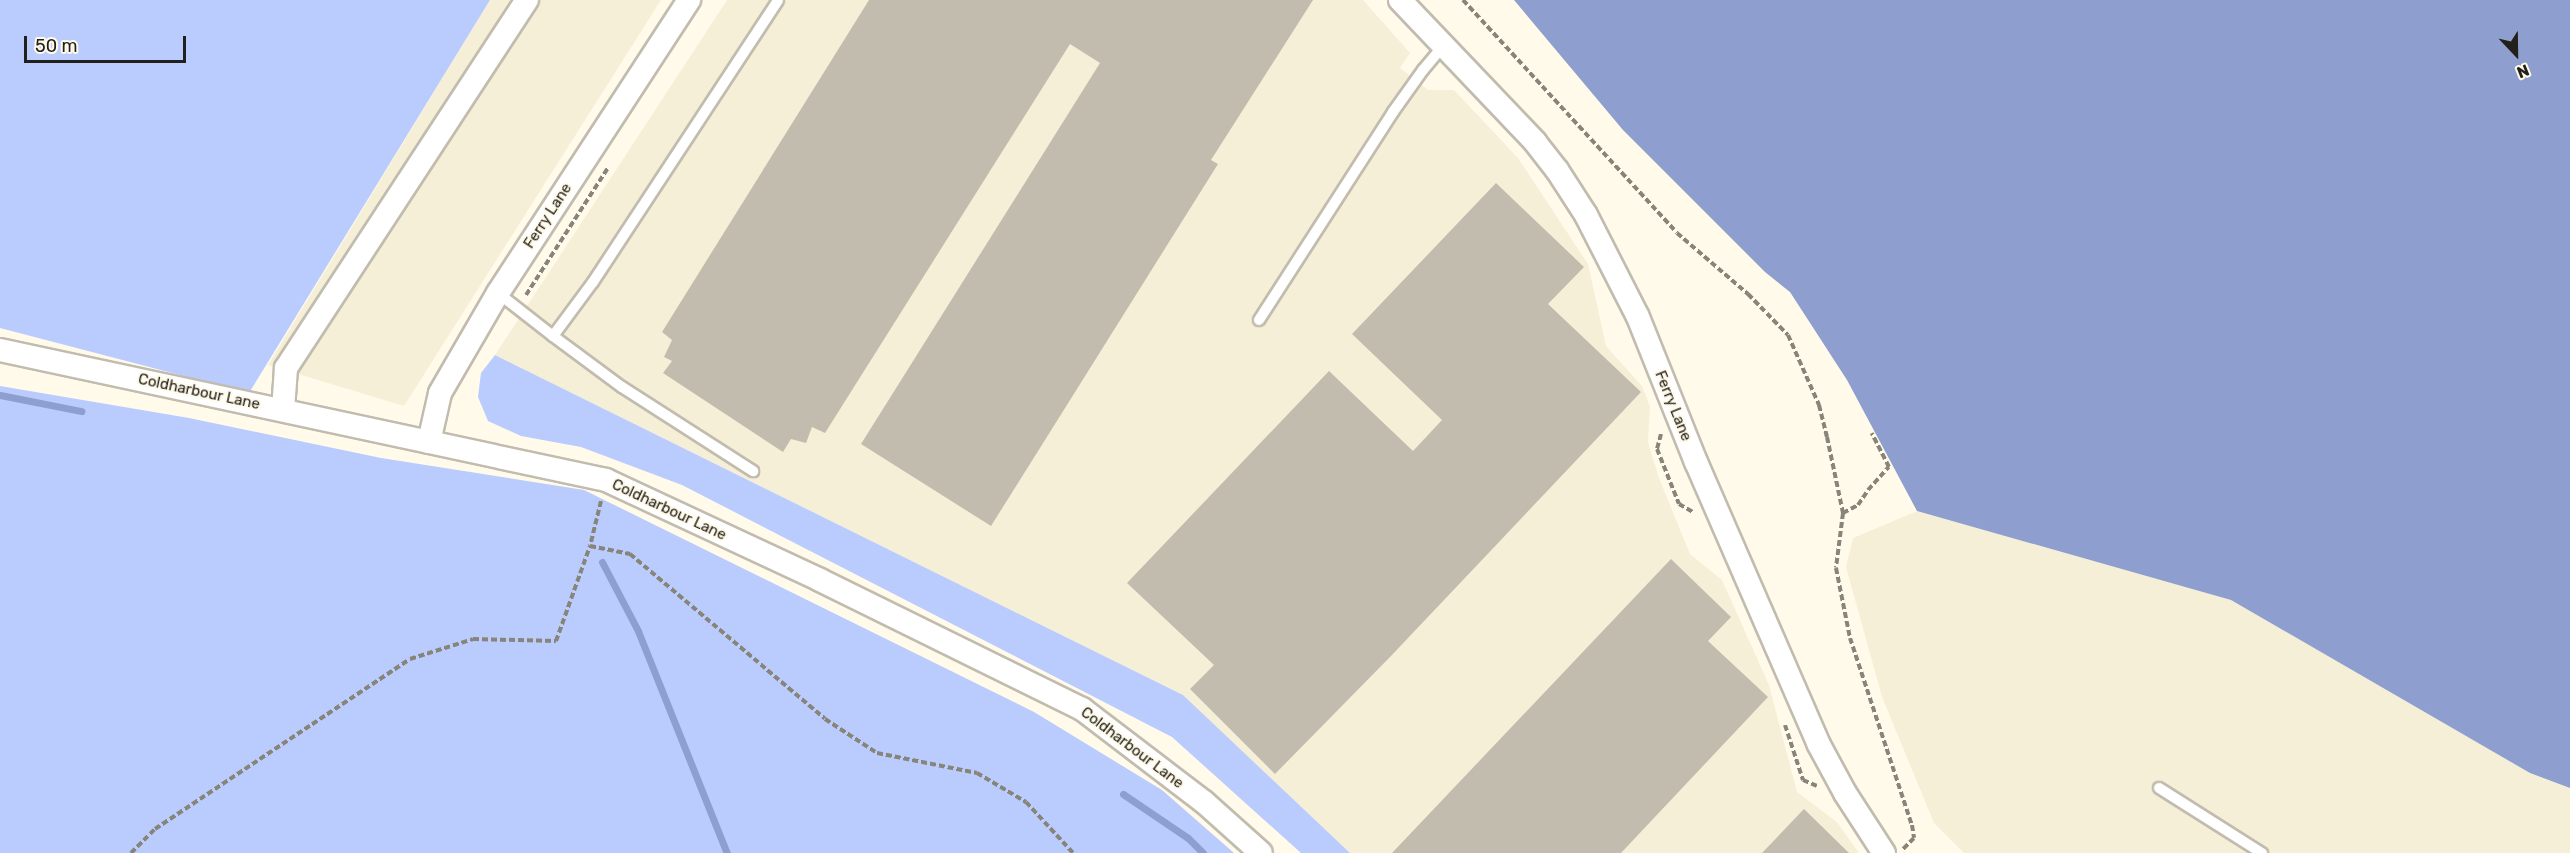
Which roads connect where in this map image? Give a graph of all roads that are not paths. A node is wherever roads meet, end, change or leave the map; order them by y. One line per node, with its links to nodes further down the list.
1 (527, 0): 10 (street)
2 (689, 0): 6 (street, Ferry Lane)
3 (778, 0): 8 (lane)
4 (1400, 0): 5 (street, Ferry Lane)
5 (1444, 45): 7 (lane); 15 (street, Ferry Lane)
6 (498, 293): 8 (lane); 11 (street, Ferry Lane)
7 (1259, 320)
8 (553, 336): 12 (lane)
9 (0, 350): 10 (street, Coldharbour Lane)
10 (283, 410): 11 (street, Coldharbour Lane)
11 (429, 442): 14 (street, Coldharbour Lane)
12 (753, 471)
13 (2159, 788): 16 (lane)
14 (1261, 853)
15 (1884, 853)
16 (2262, 853)

